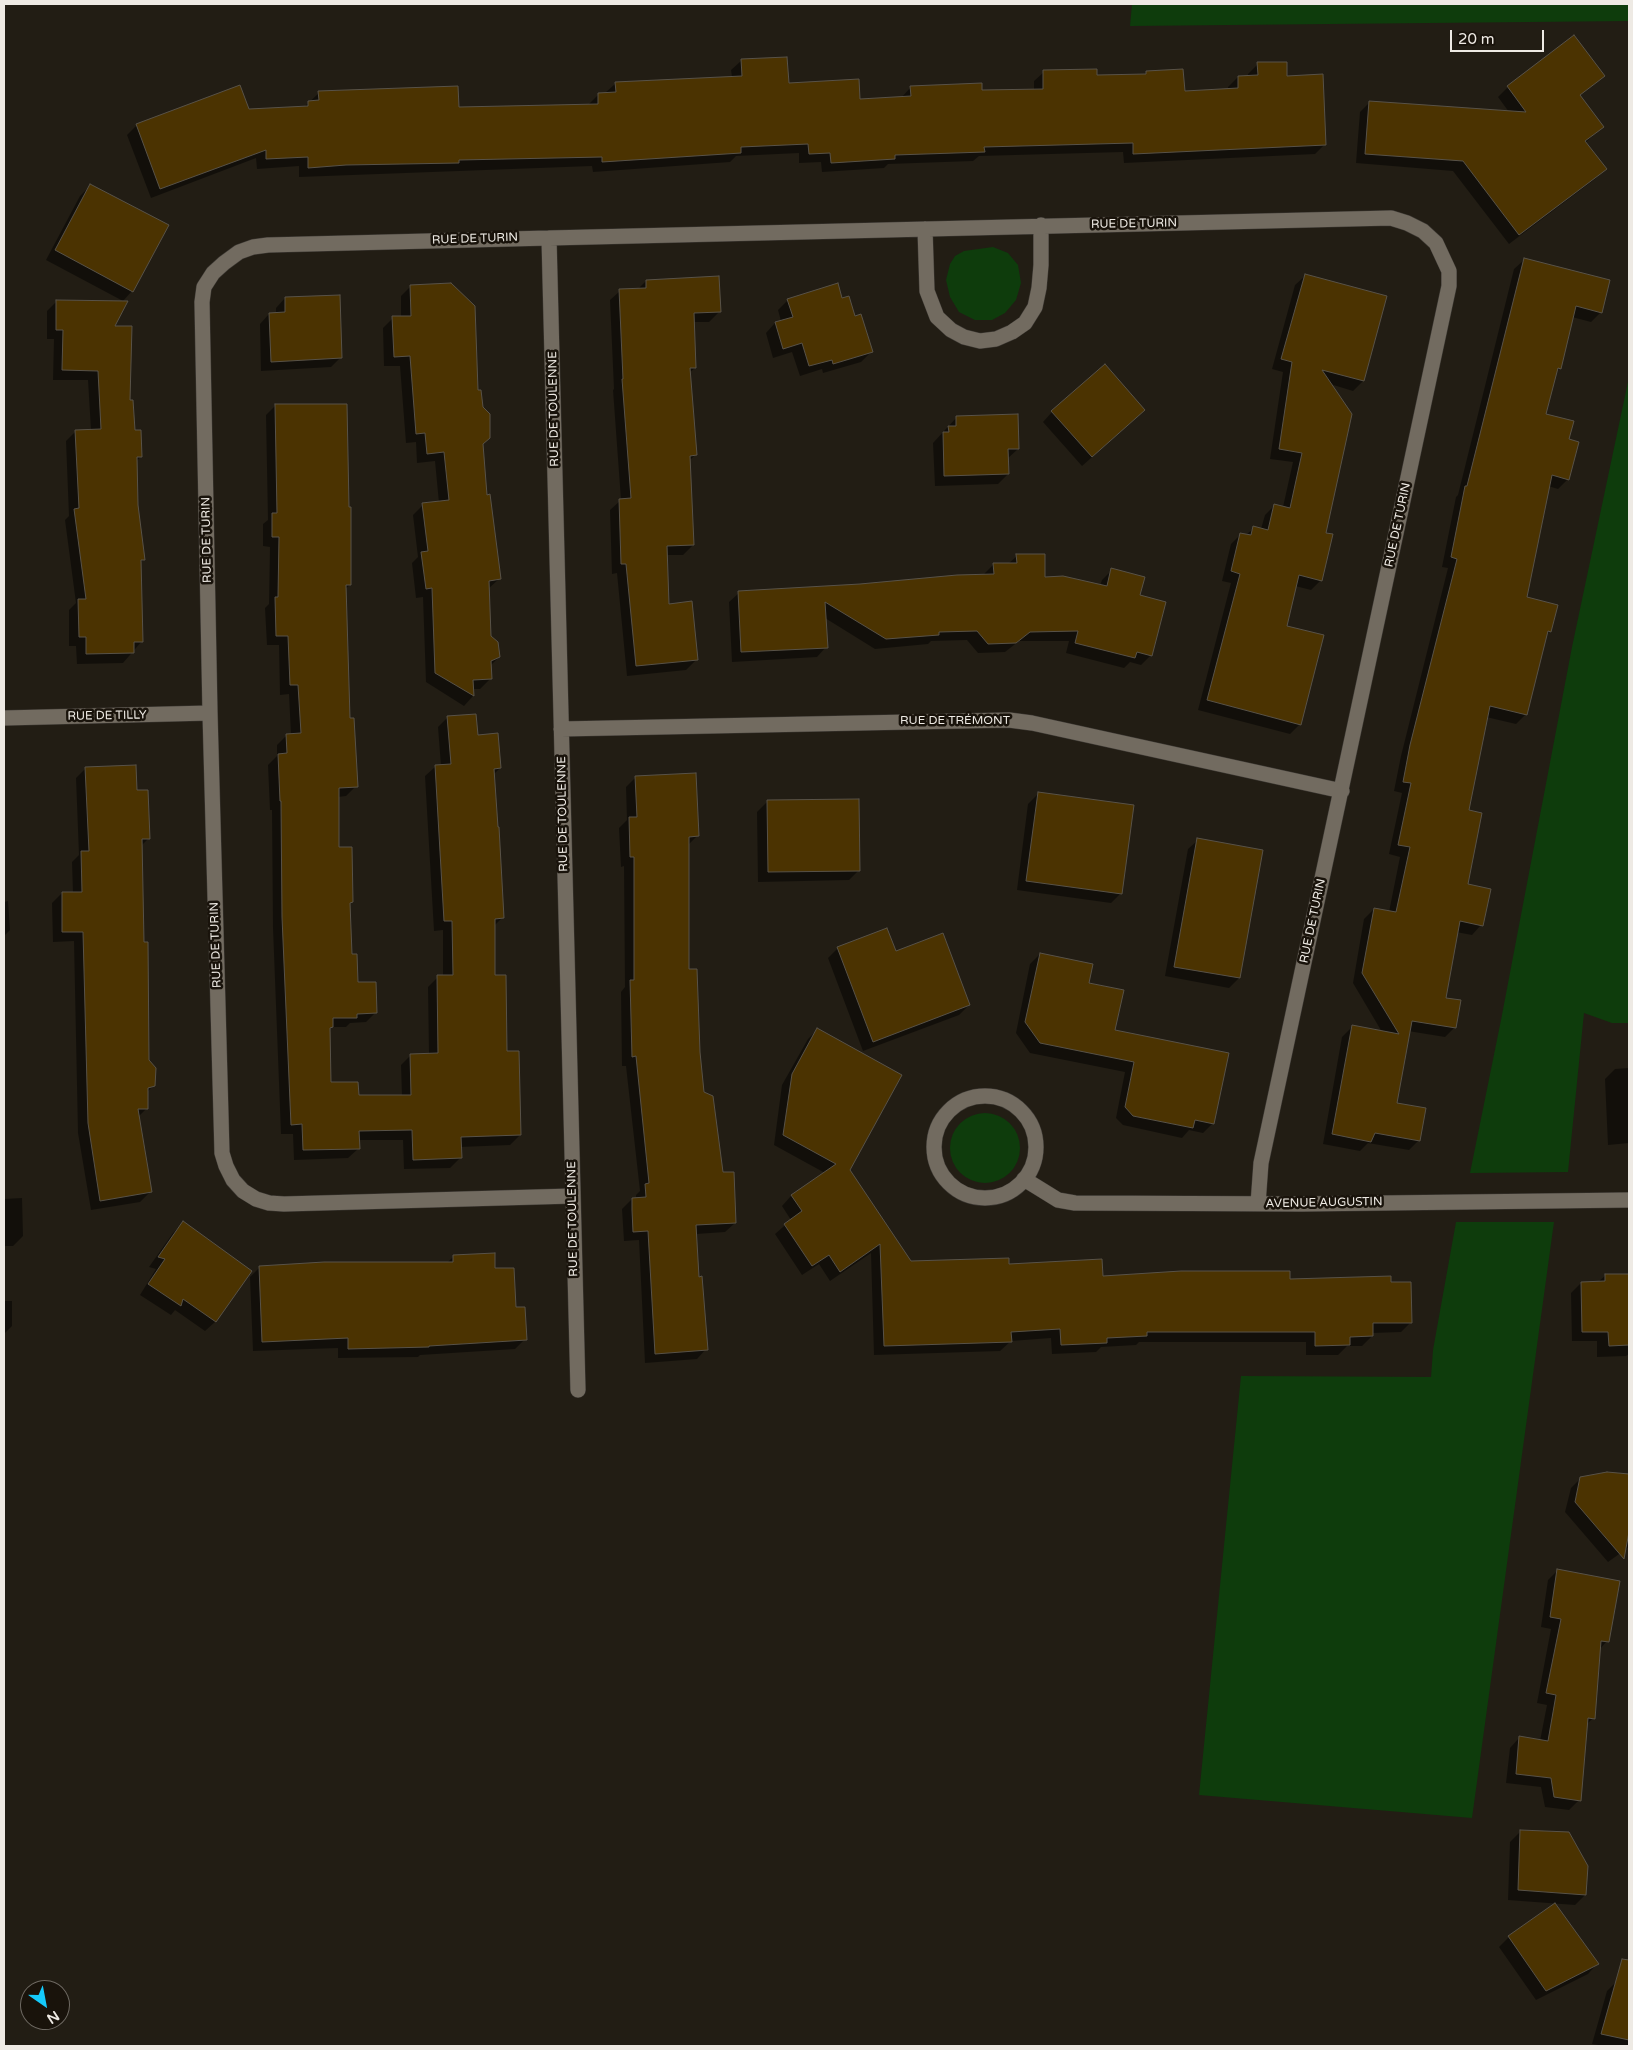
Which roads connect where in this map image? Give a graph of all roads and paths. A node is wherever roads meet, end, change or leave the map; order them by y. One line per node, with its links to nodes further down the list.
1 (1041, 226): 2 (street, RUE DE TURIN); 2 (street); 7 (street, RUE DE TURIN)
2 (924, 229): 3 (street, RUE DE TURIN)
3 (549, 238): 4 (street, RUE DE TURIN); 6 (street, RUE DE TOULENNE)
4 (210, 713): 5 (street, RUE DE TILLY); 9 (street, RUE DE TURIN)
5 (4, 718)
6 (561, 730): 7 (street, RUE DE TRÉMONT); 9 (street, RUE DE TOULENNE)
7 (1342, 791): 11 (street, RUE DE TURIN)
8 (1024, 1179): 8 (street); 11 (street, AVENUE AUGUSTIN)
9 (572, 1196): 12 (street, RUE DE TOULENNE)
10 (1629, 1200): 11 (street, AVENUE AUGUSTIN)
11 (1258, 1204)
12 (578, 1390)

